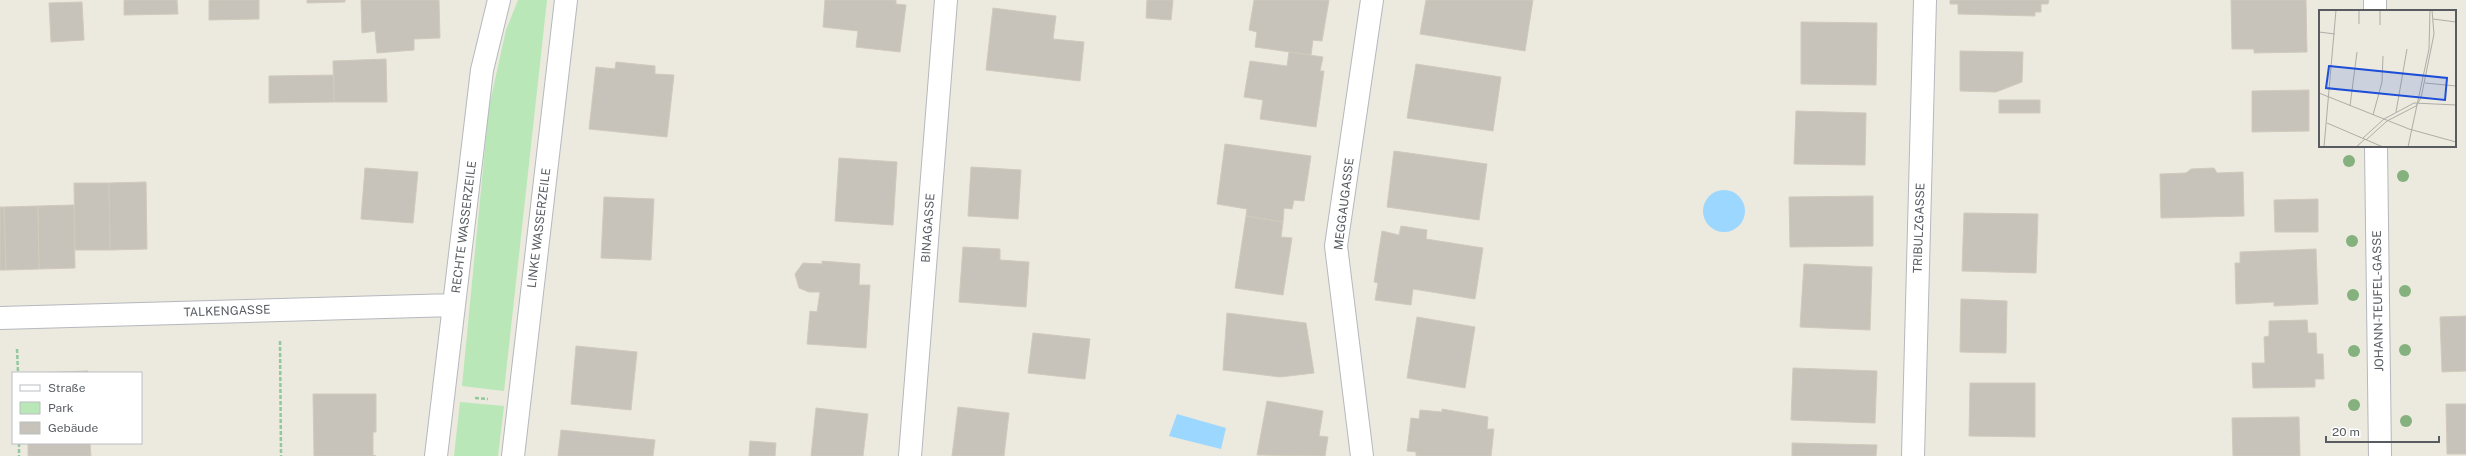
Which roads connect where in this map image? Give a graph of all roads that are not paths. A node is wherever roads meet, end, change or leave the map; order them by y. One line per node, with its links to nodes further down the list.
1 (499, 0): 7 (street, RECHTE WASSERZEILE)
2 (566, 0): 10 (street, LINKE WASSERZEILE)
3 (946, 0): 11 (street, BINAGASSE)
4 (1372, 0): 12 (street, MEGGAUGASSE)
5 (1925, 0): 13 (street, TRIBULZGASSE)
6 (2376, 147): 14 (street, JOHANN-TEUFEL-GASSE)
7 (454, 305): 8 (street, TALKENGASSE); 9 (street, RECHTE WASSERZEILE)
8 (0, 318)
9 (436, 456)
10 (513, 456)
11 (910, 456)
12 (1362, 456)
13 (1913, 456)
14 (2380, 456)

